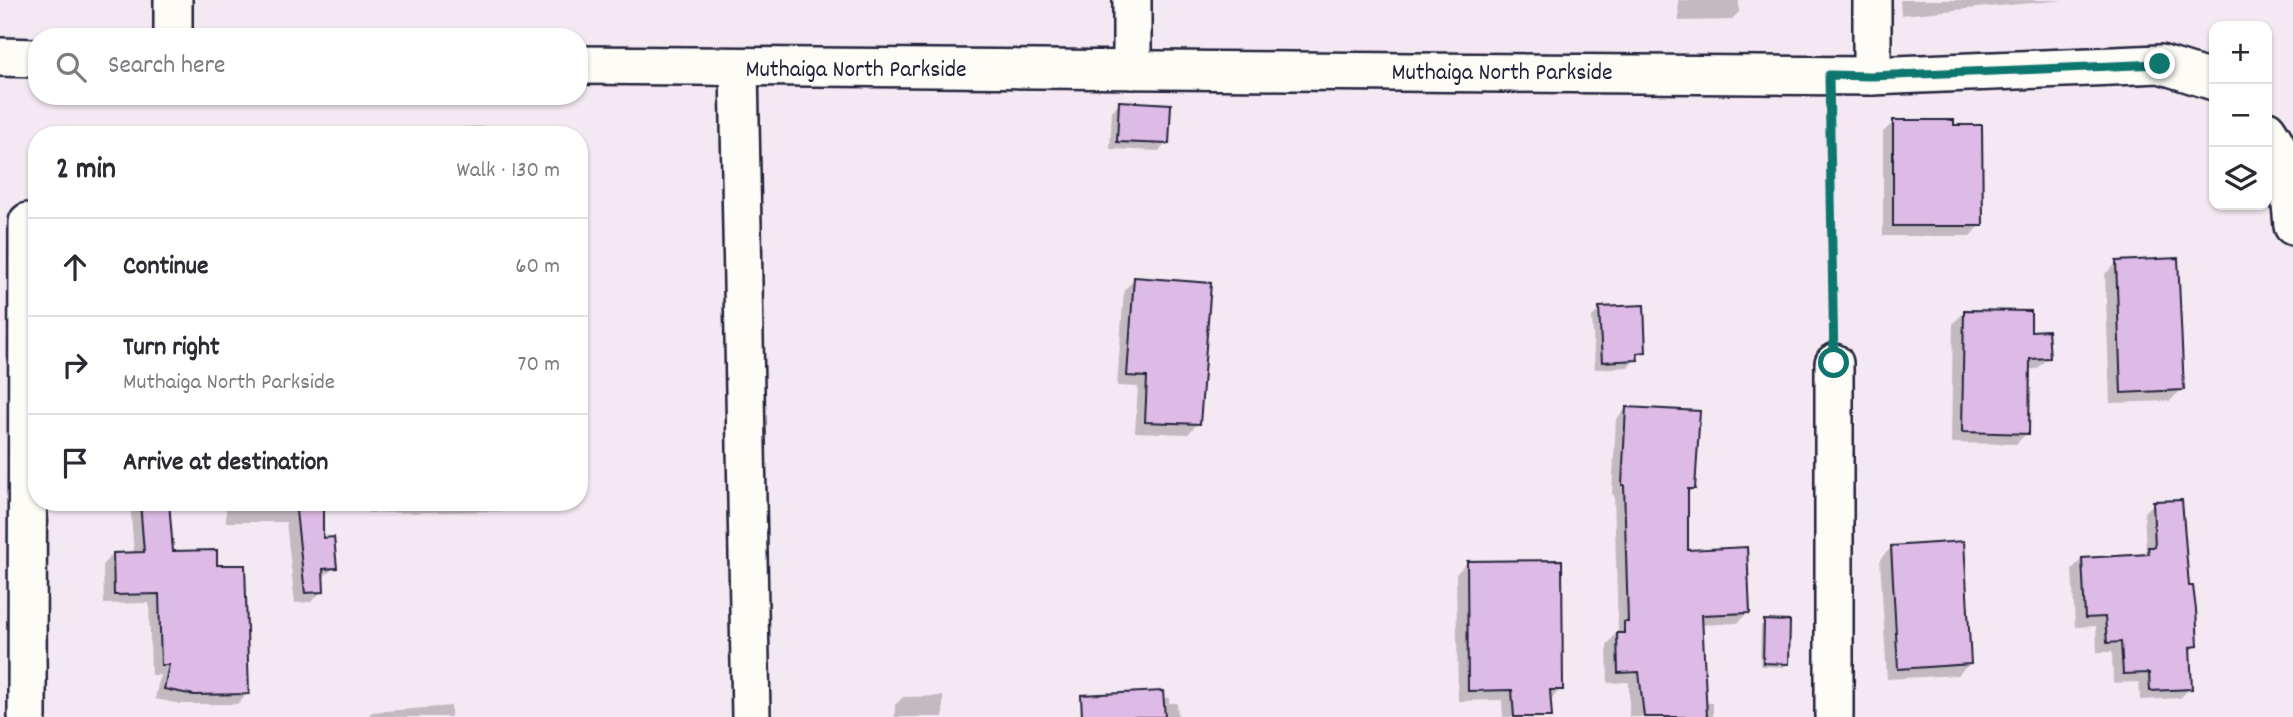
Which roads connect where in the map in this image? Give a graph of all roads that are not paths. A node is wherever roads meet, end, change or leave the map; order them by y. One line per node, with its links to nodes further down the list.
1 (173, 0): 4 (street)
2 (1132, 0): 9 (street)
3 (1872, 0): 10 (street)
4 (173, 28)
5 (0, 57): 6 (street)
6 (28, 58)
7 (588, 65): 8 (street, Muthaiga North Parkside)
8 (738, 67): 9 (street, Muthaiga North Parkside); 17 (street)
9 (1132, 70): 10 (street, Muthaiga North Parkside)
10 (1871, 76): 11 (street, Muthaiga North Parkside)
11 (2209, 79)
12 (2272, 136): 14 (street)
13 (28, 222): 16 (street)
14 (2293, 226)
15 (1834, 363): 18 (street)
16 (27, 717)
17 (751, 717)
18 (1835, 717)

